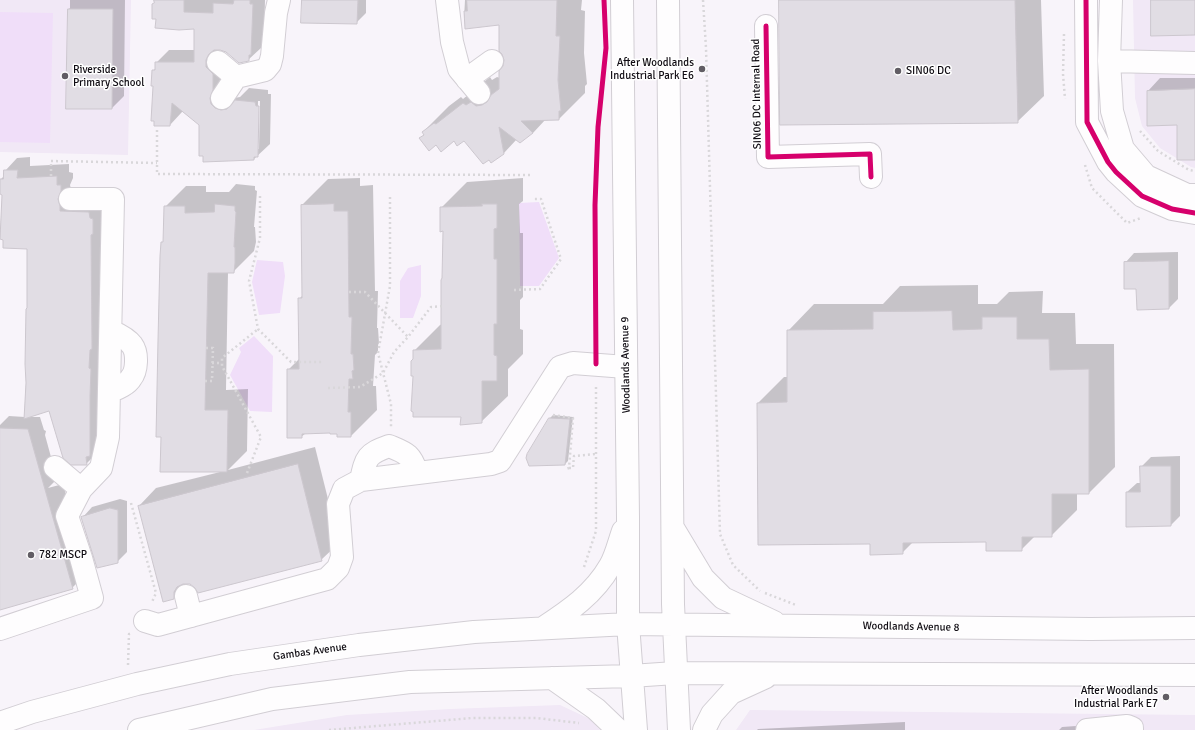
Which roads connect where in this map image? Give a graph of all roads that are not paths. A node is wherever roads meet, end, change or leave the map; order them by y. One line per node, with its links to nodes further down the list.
1 (279, 0): 12 (main road)
2 (447, 0): 8 (main road)
3 (622, 0): 19 (main road, Woodlands Avenue 9)
4 (668, 0): 25 (main road)
5 (1086, 0): 14 (main road)
6 (1111, 0): 9 (main road)
7 (766, 26): 15 (main road, SIN06 DC Internal Road)
8 (492, 61)
9 (1109, 61): 11 (main road); 14 (main road)
10 (218, 62): 12 (main road)
11 (1195, 63)
12 (236, 77): 13 (main road)
13 (222, 98)
14 (1116, 156): 16 (main road); 18 (main road)
15 (871, 177)
16 (1195, 195)
17 (70, 199): 23 (main road)
18 (1195, 213)
19 (626, 367): 21 (main road); 24 (main road, Woodlands Avenue 9)
20 (55, 467): 23 (main road)
21 (417, 473): 22 (main road); 22 (main road)
22 (361, 480): 29 (main road)
23 (81, 489): 31 (main road)
24 (628, 517): 26 (main road, Woodlands Avenue 9); 32 (main road)
25 (672, 526): 27 (main road); 28 (main road)
26 (628, 624): 27 (main road, Woodlands Avenue 8); 32 (main road, Gambas Avenue); 36 (main road, Woodlands Avenue 9)
27 (673, 624): 28 (main road, Woodlands Avenue 8); 33 (main road)
28 (780, 625): 30 (main road, Woodlands Avenue 8)
29 (140, 628)
30 (1195, 628)
31 (0, 629)
32 (542, 629): 38 (main road, Gambas Avenue)
33 (675, 674): 34 (main road); 36 (main road); 42 (main road)
34 (771, 674): 35 (main road); 43 (main road)
35 (1195, 675)
36 (631, 676): 37 (main road); 41 (main road, Woodlands Avenue 9)
37 (552, 678): 39 (main road); 40 (main road)
38 (0, 723)
39 (139, 730)
40 (618, 730)
41 (636, 730)
42 (679, 730)
43 (704, 730)
44 (1087, 730): 45 (main road)
45 (1132, 730)

